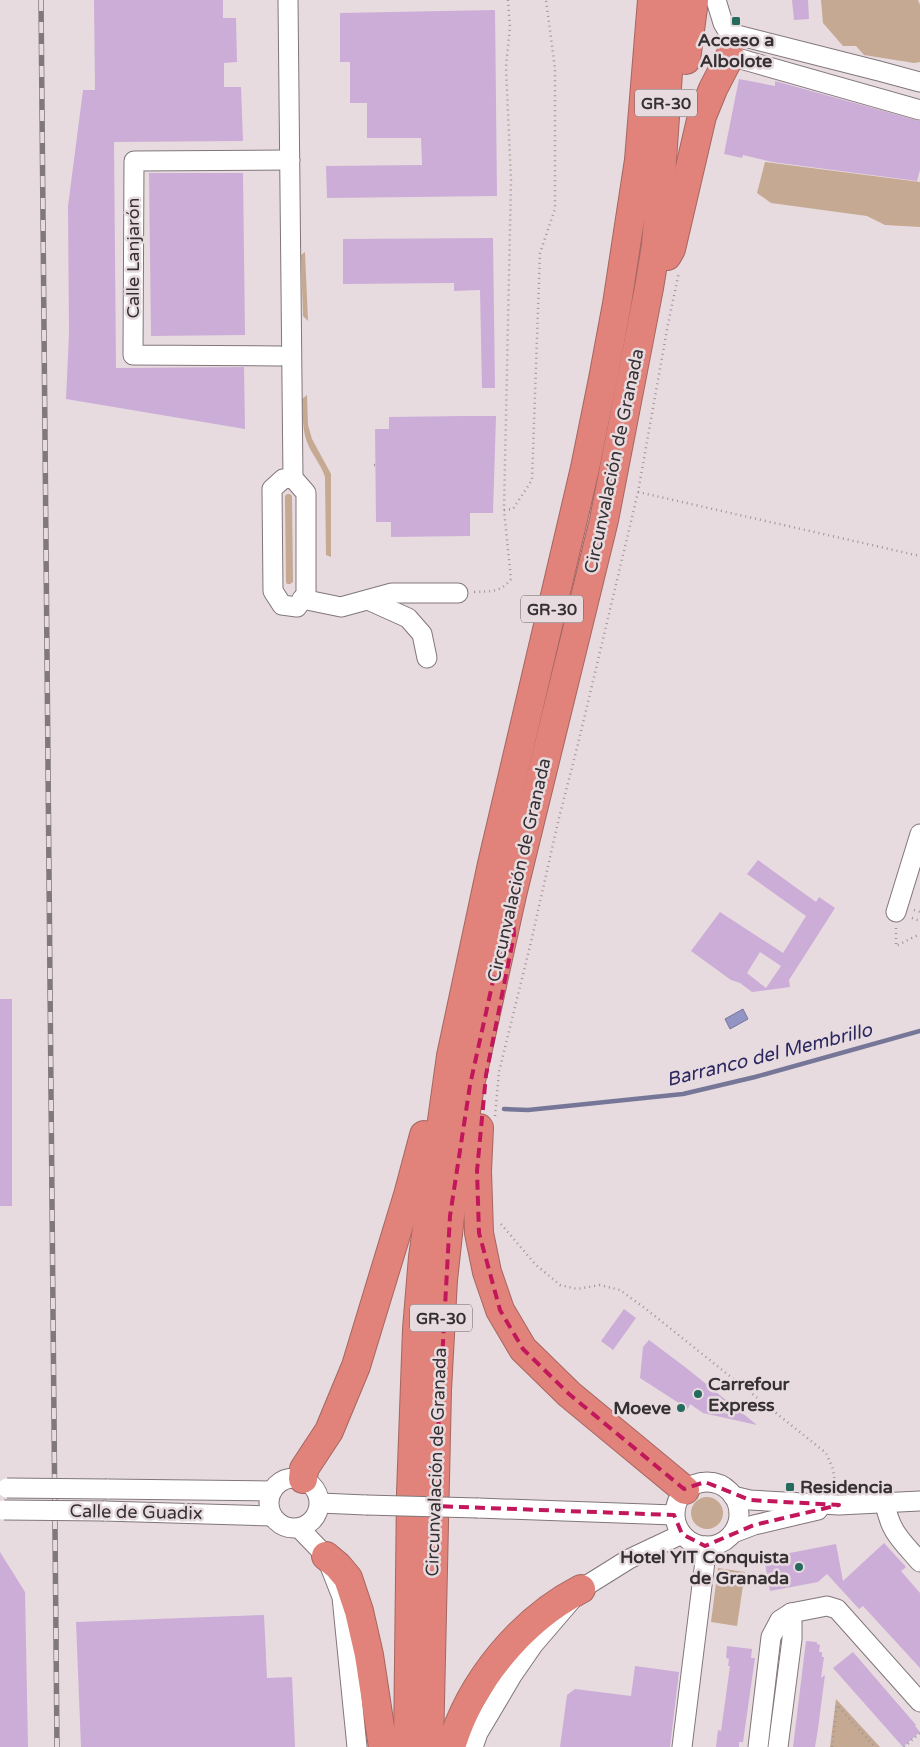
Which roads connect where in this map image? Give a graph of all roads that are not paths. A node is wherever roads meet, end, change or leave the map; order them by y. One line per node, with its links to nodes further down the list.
1 (277, 0): 13 (street)
2 (288, 0): 13 (street)
3 (633, 0): 14 (highway)
4 (652, 0): 14 (highway, Circunvalación de Granada / GR-30)
5 (672, 0): 15 (highway, Circunvalación de Granada / GR-30)
6 (694, 0): 15 (highway)
7 (716, 0): 8 (street)
8 (729, 45): 9 (street); 11 (street); 16 (highway)
9 (879, 70): 10 (street); 11 (street)
10 (920, 82)
11 (873, 97): 12 (street)
12 (920, 110)
13 (285, 160): 17 (street); 17 (street, Calle Lanjarón); 18 (street)
14 (639, 160): 26 (highway, Circunvalación de Granada / GR-30)
15 (659, 205): 16 (highway, Circunvalación de Granada / GR-30)
16 (649, 288): 24 (highway, Circunvalación de Granada / GR-30)
17 (280, 356): 18 (street)
18 (288, 479): 20 (street); 20 (street)
19 (458, 593): 21 (street)
20 (302, 599): 21 (street)
21 (368, 600): 22 (street)
22 (427, 658)
23 (920, 834): 25 (street)
24 (512, 895): 30 (highway); 51 (highway, Circunvalación de Granada / GR-30)
25 (896, 912)
26 (451, 1056): 27 (highway); 50 (highway, Circunvalación de Granada / GR-30)
27 (303, 1479): 29 (street); 34 (street)
28 (4, 1488): 29 (street, Calle de Guadix, bridge)
29 (272, 1490): 38 (street)
30 (685, 1490): 31 (street); 37 (street)
31 (733, 1496): 35 (street); 40 (street)
32 (920, 1501): 33 (street)
33 (885, 1502): 35 (street); 44 (street)
34 (320, 1503): 37 (street, bridge); 39 (street)
35 (839, 1505): 40 (street)
36 (2, 1510): 38 (street, Calle de Guadix, bridge)
37 (674, 1514): 41 (street)
38 (272, 1516): 39 (street)
39 (299, 1528): 43 (street)
40 (732, 1533): 42 (street)
41 (682, 1534): 42 (street); 45 (street)
42 (705, 1546): 54 (street)
43 (326, 1556): 48 (street); 49 (highway)
44 (920, 1562)
45 (581, 1589): 52 (highway); 53 (street)
46 (791, 1613): 47 (street); 55 (street); 56 (street)
47 (920, 1702)
48 (357, 1747)
49 (383, 1747)
50 (408, 1747)
51 (429, 1747)
52 (450, 1747)
53 (472, 1747)
54 (682, 1747)
55 (758, 1747)
56 (778, 1747)

